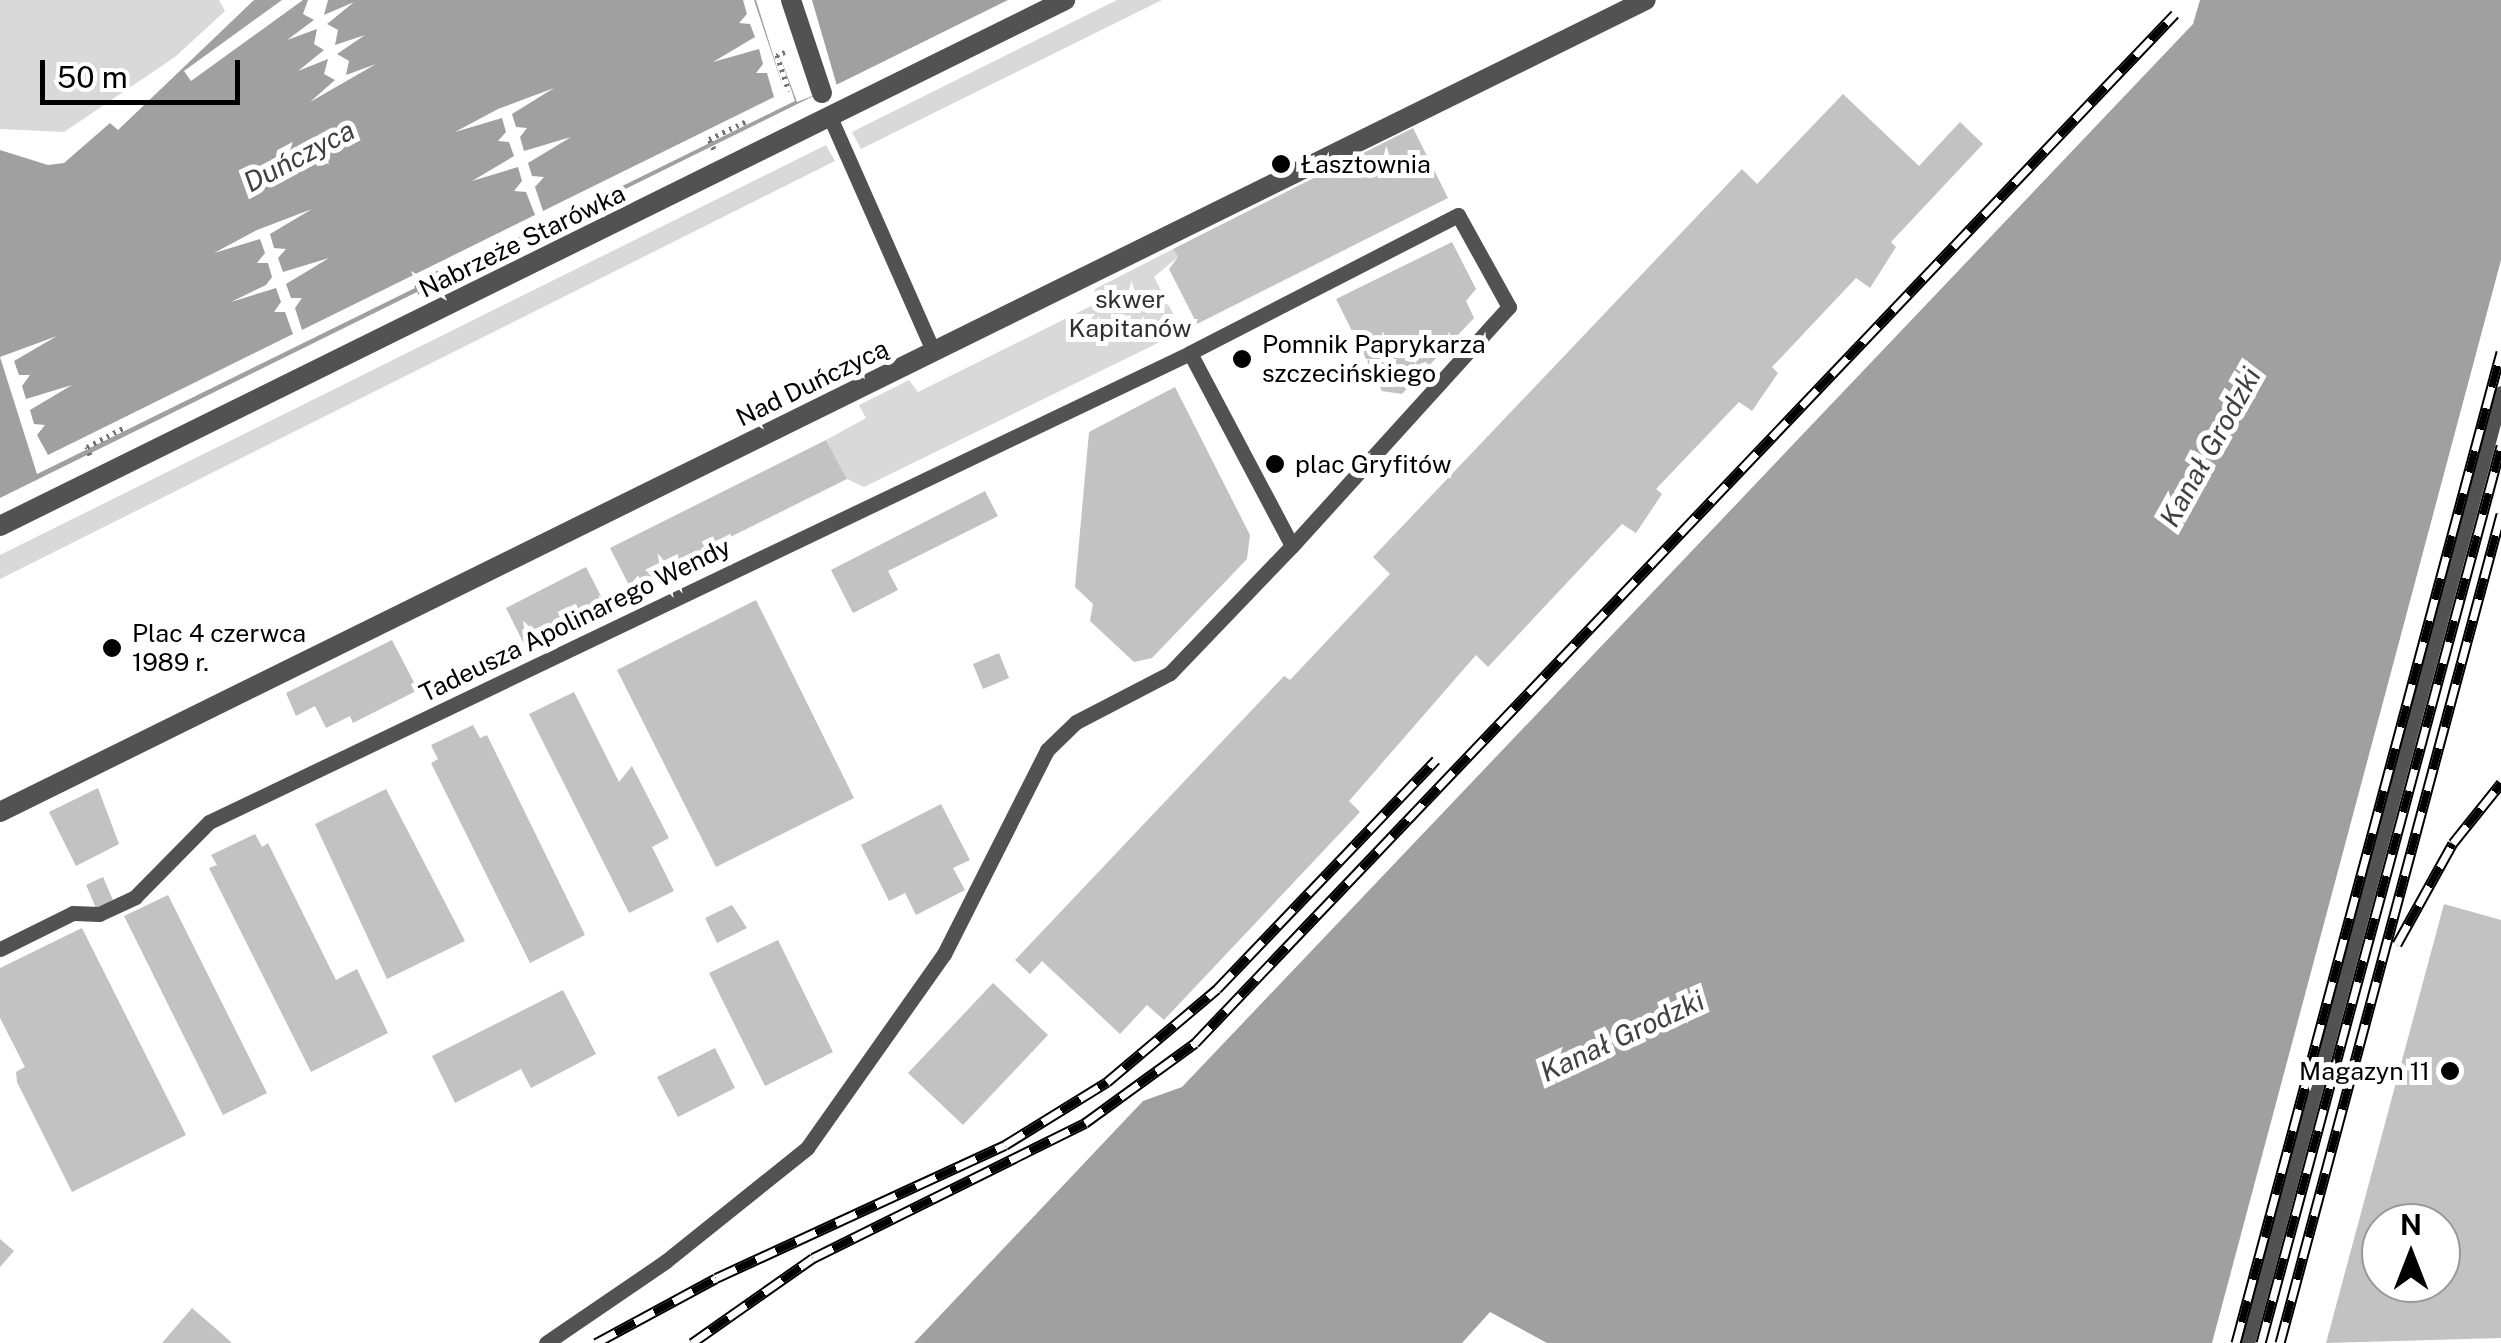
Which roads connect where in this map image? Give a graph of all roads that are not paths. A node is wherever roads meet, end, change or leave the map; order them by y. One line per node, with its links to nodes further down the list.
1 (791, 0): 4 (street, bridge)
2 (1065, 0): 4 (street, Nabrzeże Starówka)
3 (1646, 0): 5 (street, Nad Duńczycą)
4 (830, 117): 5 (lane); 8 (street, Nabrzeże Starówka)
5 (933, 351): 10 (street, Nad Duńczycą)
6 (1190, 353): 9 (lane); 9 (lane, Tadeusza Apolinarego Wendy); 11 (lane, Tadeusza Apolinarego Wendy)
7 (2501, 393): 13 (lane)
8 (0, 526)
9 (1292, 546): 12 (lane)
10 (0, 812)
11 (0, 949)
12 (546, 1343)
13 (2247, 1343)

